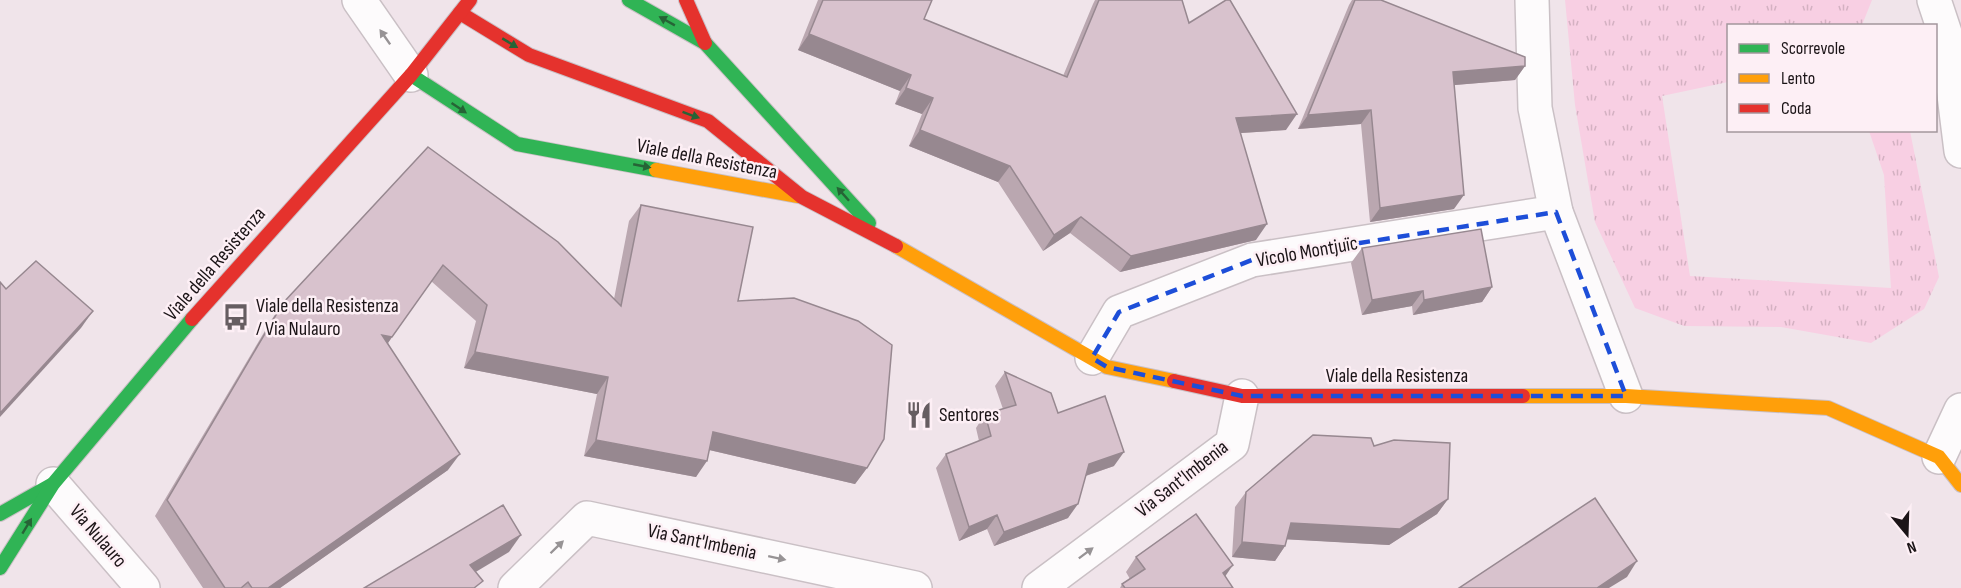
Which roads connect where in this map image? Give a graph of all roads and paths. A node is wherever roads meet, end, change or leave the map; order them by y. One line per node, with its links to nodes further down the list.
1 (359, 0): 9 (street, one-way to 1)
2 (470, 0): 7 (street, Viale della Resistenza)
3 (629, 0): 8 (street, Viale della Resistenza, one-way to 3)
4 (686, 0): 8 (street, Viale della Resistenza)
5 (1532, 0): 12 (street)
6 (1934, 0): 10 (street)
7 (460, 13): 9 (street, Viale della Resistenza); 11 (street, Viale della Resistenza, one-way to 11)
8 (705, 43): 13 (street, Viale della Resistenza, one-way to 8)
9 (411, 75): 11 (street, Viale della Resistenza, one-way to 11); 19 (street, Viale della Resistenza)
10 (1961, 151)
11 (802, 197): 13 (street, Viale della Resistenza)
12 (1556, 212): 14 (street, Vicolo Montjuïc); 16 (street)
13 (883, 238): 14 (street, Viale della Resistenza)
14 (1092, 358): 15 (street, Viale della Resistenza)
15 (1242, 396): 16 (street, Viale della Resistenza); 26 (street, Via Sant'Imbenia, one-way to 15)
16 (1626, 396): 18 (street, Viale della Resistenza)
17 (1961, 410): 18 (street)
18 (1939, 457): 20 (street)
19 (53, 484): 21 (street, Viale della Resistenza); 22 (street, Viale della Resistenza, one-way to 19); 23 (street, Via Nulauro)
20 (1961, 485)
21 (0, 514)
22 (0, 568)
23 (143, 588)
24 (514, 588): 25 (street, Via Sant'Imbenia, one-way to 25)
25 (915, 588)
26 (1039, 588)

